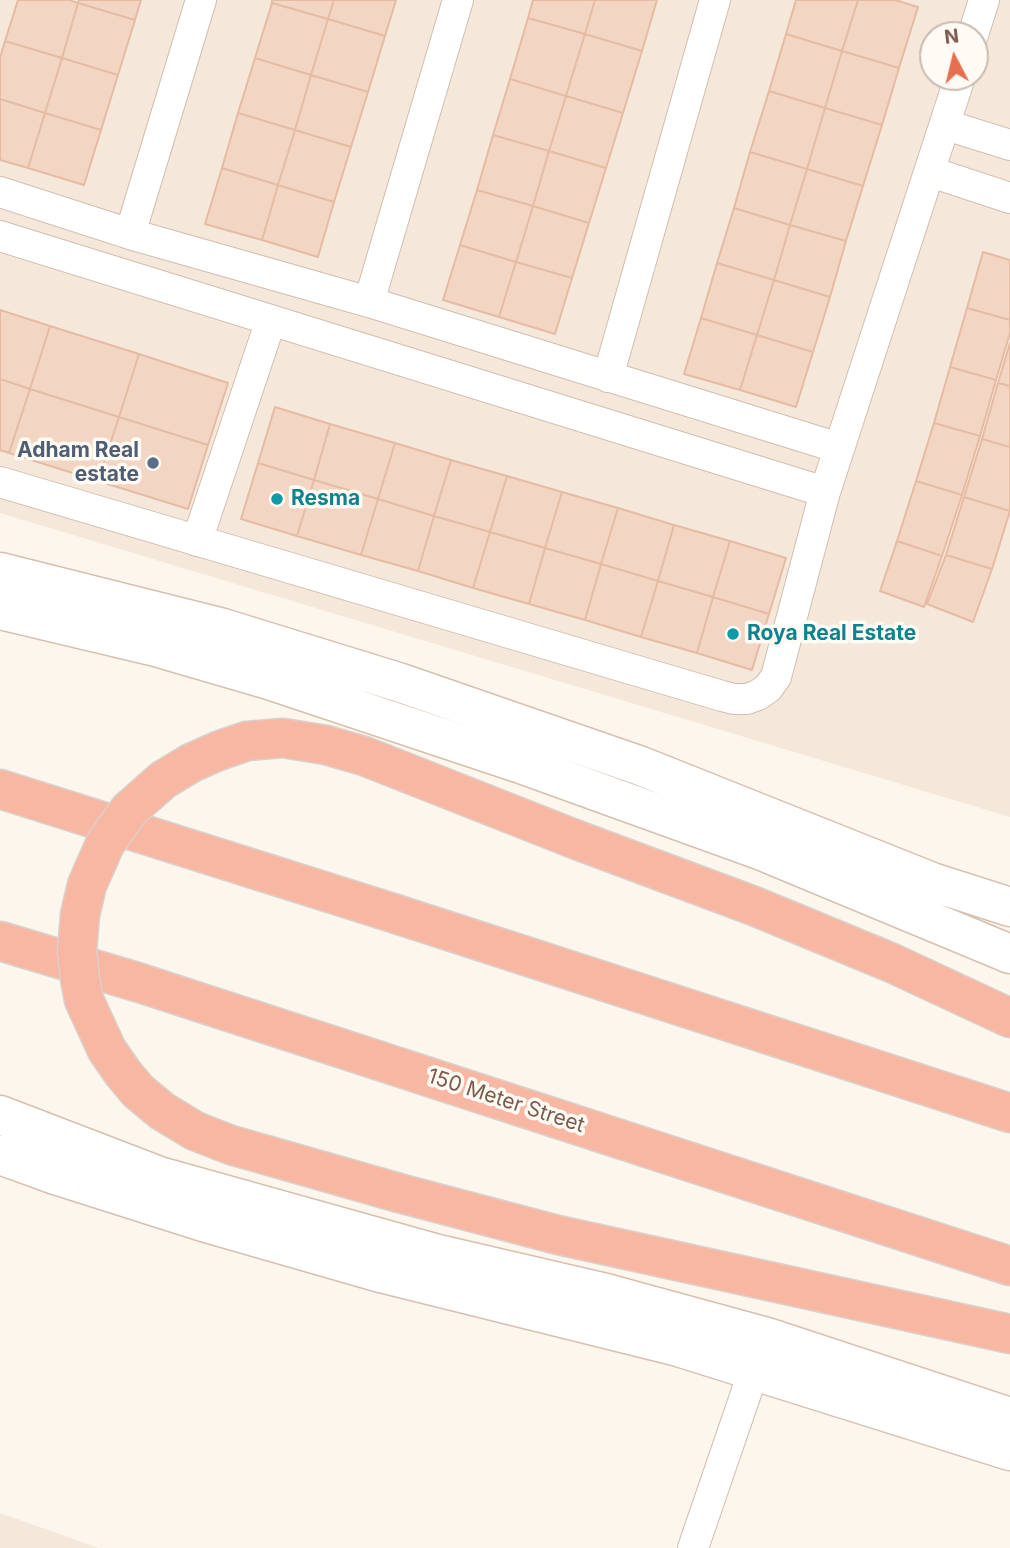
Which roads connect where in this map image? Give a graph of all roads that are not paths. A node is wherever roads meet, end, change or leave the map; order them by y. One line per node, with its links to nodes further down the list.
1 (201, 0): 12 (street)
2 (458, 0): 14 (street)
3 (715, 0): 17 (street)
4 (984, 0): 5 (street)
5 (977, 21)
6 (956, 91): 7 (street)
7 (946, 125): 8 (street); 9 (street)
8 (1010, 145)
9 (930, 172): 11 (street); 19 (street)
10 (0, 192): 12 (street)
11 (1010, 198)
12 (130, 234): 14 (street)
13 (0, 236): 15 (street)
14 (369, 302): 16 (street)
15 (271, 320): 18 (street); 22 (street)
16 (484, 338): 17 (street); 18 (street)
17 (608, 377): 19 (street)
18 (469, 381): 21 (street)
19 (839, 448): 21 (street)
20 (0, 482): 22 (street)
21 (825, 492): 22 (street)
22 (197, 541)
23 (0, 572): 26 (street)
24 (0, 610): 28 (street)
25 (0, 789): 30 (highway)
26 (1010, 907)
27 (0, 941): 33 (highway, 150 Meter Street)
28 (1010, 954)
29 (1010, 1018): 34 (highway, bridge)
30 (1010, 1113)
31 (0, 1115): 36 (street)
32 (0, 1155): 35 (street)
33 (1010, 1266)
34 (1010, 1334)
35 (754, 1370): 37 (street); 38 (street)
36 (1010, 1417)
37 (1010, 1451)
38 (692, 1548)

